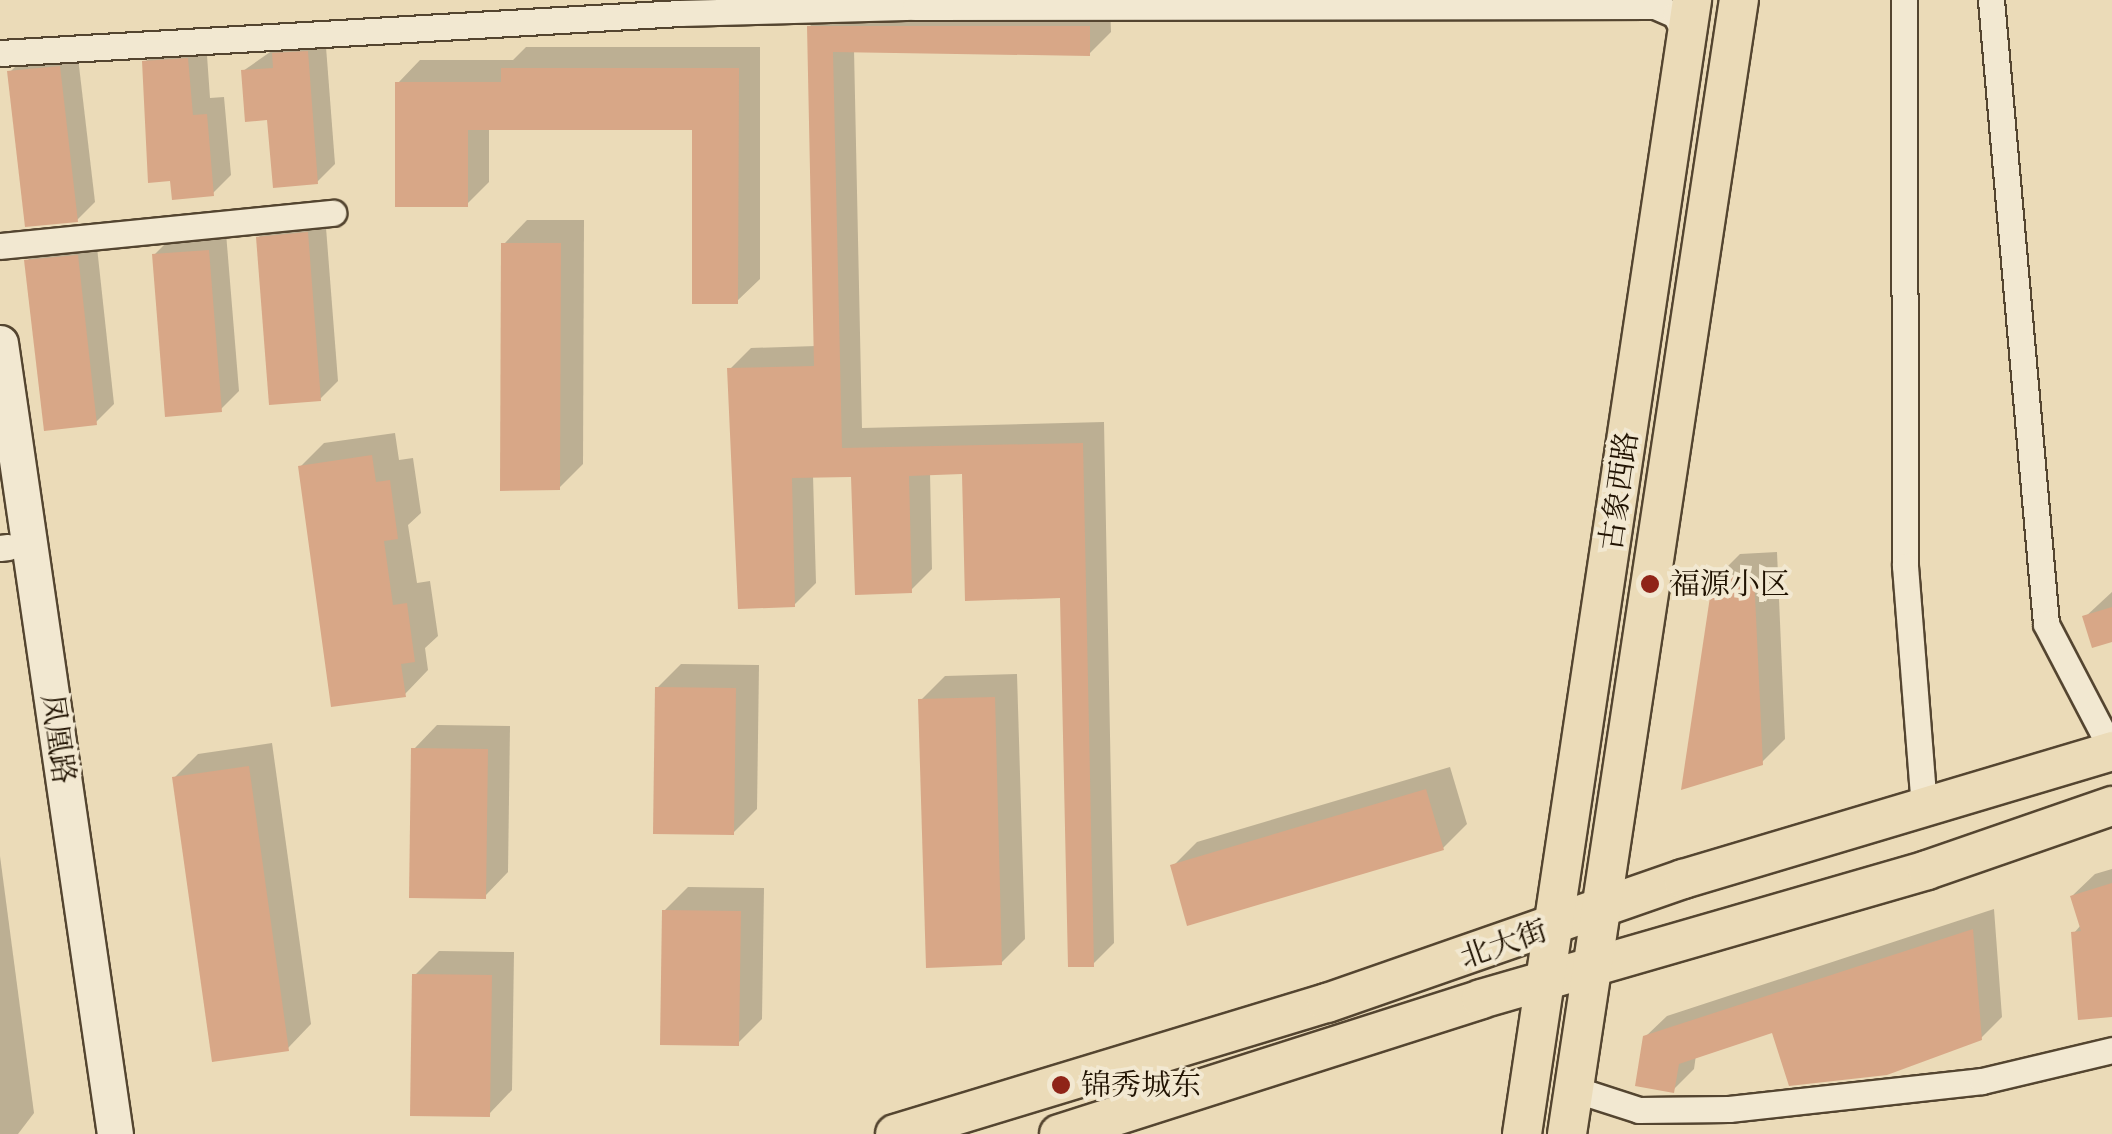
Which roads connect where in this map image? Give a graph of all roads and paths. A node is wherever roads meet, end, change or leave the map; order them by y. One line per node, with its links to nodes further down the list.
1 (646, 0): 6 (street)
2 (1739, 0): 16 (main road, 古象西路)
3 (1904, 0): 14 (street)
4 (1991, 0): 13 (street)
5 (1689, 18): 7 (street); 17 (main road, 古象西路)
6 (0, 40)
7 (0, 53)
8 (333, 214): 9 (street)
9 (0, 246)
10 (0, 343): 23 (street, 凤凰路)
11 (0, 494): 12 (street, 凤凰路)
12 (4, 547): 22 (street, 凤凰路)
13 (2112, 751): 14 (main road, 北大街)
14 (1924, 806): 16 (main road, 北大街)
15 (2112, 806): 18 (main road, 北大街)
16 (1602, 910): 17 (main road, 北大街); 18 (main road, 古象西路)
17 (1554, 927): 19 (main road, 古象西路); 24 (main road, 北大街)
18 (1594, 968): 19 (main road, 北大街); 21 (main road, 古象西路)
19 (1546, 981): 25 (main road, 北大街); 26 (main road, 古象西路)
20 (2112, 1050): 21 (street)
21 (1574, 1089): 27 (main road, 古象西路)
22 (92, 1134)
23 (116, 1134)
24 (895, 1134)
25 (1059, 1134)
26 (1522, 1134)
27 (1566, 1134)

